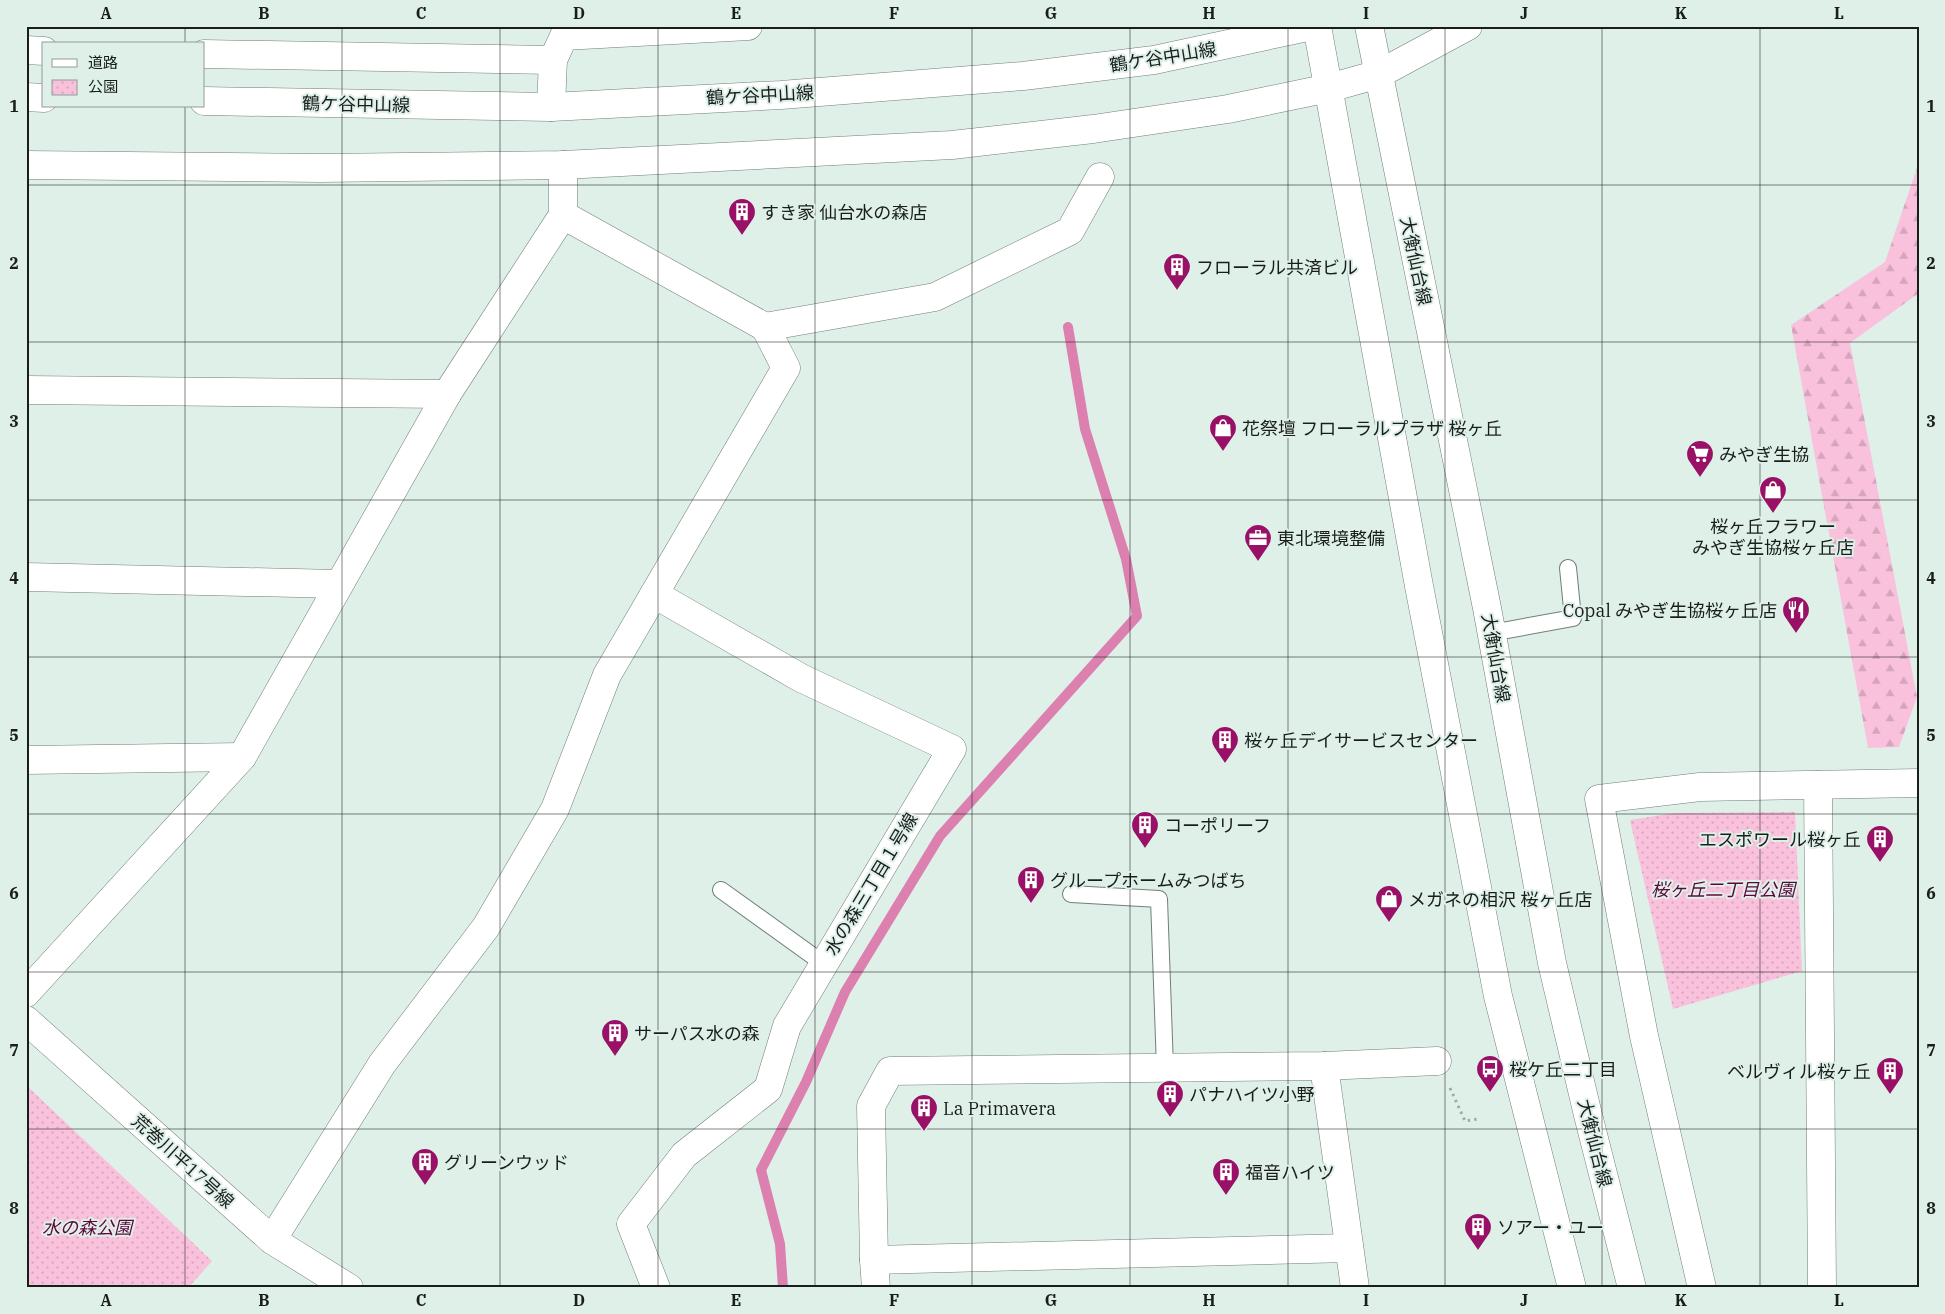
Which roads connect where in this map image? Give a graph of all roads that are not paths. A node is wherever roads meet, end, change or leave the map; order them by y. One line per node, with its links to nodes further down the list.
1 (1312, 26): 15 (street, 鶴ケ谷中山線)
2 (1317, 26): 11 (street)
3 (1369, 26): 10 (street, 大衡仙台線)
4 (1468, 26): 10 (street)
5 (734, 27): 9 (street)
6 (26, 50): 7 (street)
7 (42, 51)
8 (205, 54): 9 (street)
9 (553, 60): 15 (street)
10 (1379, 74): 11 (street); 27 (street, 大衡仙台線)
11 (1330, 88): 17 (street); 47 (street)
12 (26, 97): 13 (street)
13 (42, 98)
14 (205, 101): 15 (street, 鶴ケ谷中山線)
15 (551, 107)
16 (26, 165): 17 (street)
17 (563, 165): 19 (street)
18 (1100, 177): 20 (street)
19 (563, 215): 20 (street); 22 (street)
20 (765, 327): 26 (street)
21 (26, 390): 22 (street)
22 (447, 394): 25 (street)
23 (1568, 568): 27 (lane)
24 (26, 577): 25 (street)
25 (338, 584): 28 (street)
26 (654, 594): 34 (street, 水の森三丁目１号線); 40 (street)
27 (1491, 633): 48 (street, 大衡仙台線)
28 (242, 757): 29 (street); 35 (street)
29 (26, 760)
30 (1919, 783): 31 (street)
31 (1818, 785): 49 (street); 50 (street)
32 (721, 890): 34 (lane)
33 (1071, 894): 39 (lane)
34 (824, 964): 44 (street, 水の森三丁目１号線)
35 (26, 993)
36 (26, 1020): 40 (street, 荒巻川平17号線)
37 (1437, 1061): 38 (street)
38 (1324, 1066): 39 (street); 41 (street)
39 (1165, 1068): 42 (street)
40 (272, 1240): 43 (street, 荒巻川平17号線)
41 (1349, 1248): 42 (street); 46 (street)
42 (874, 1260): 45 (street)
43 (349, 1288)
44 (656, 1288)
45 (876, 1288)
46 (1355, 1288)
47 (1572, 1288)
48 (1632, 1288)
49 (1702, 1288)
50 (1822, 1288)

